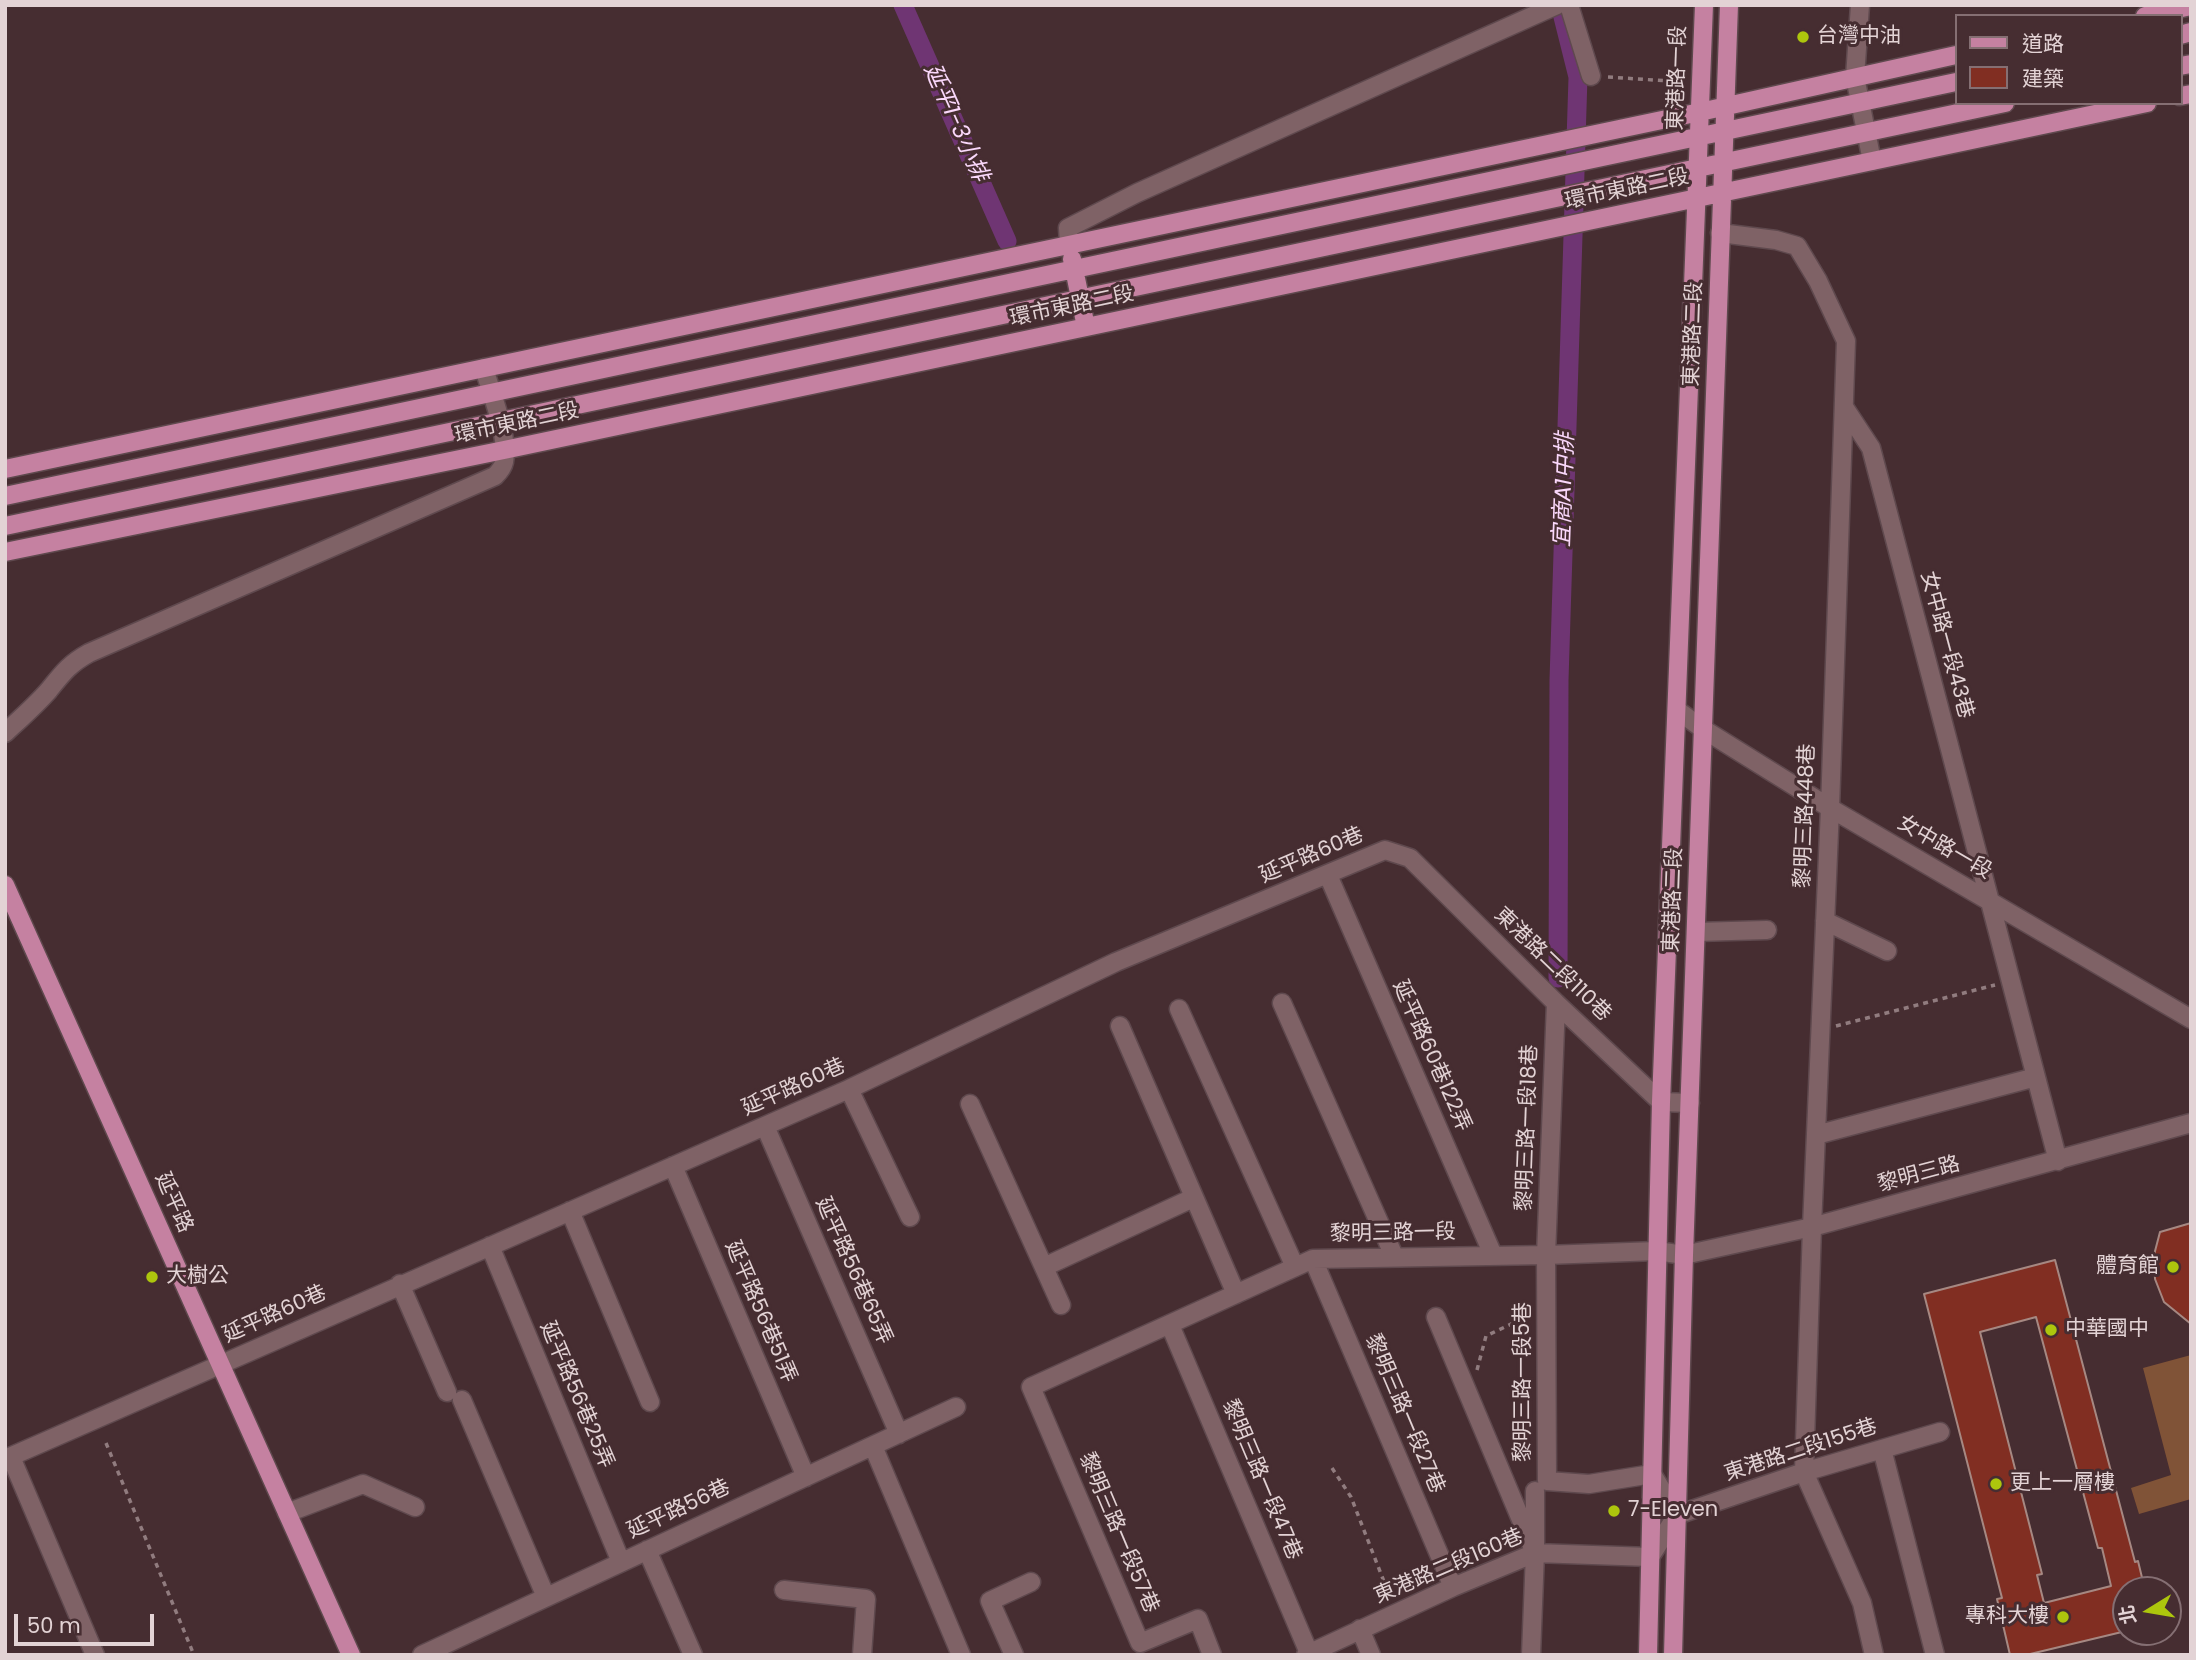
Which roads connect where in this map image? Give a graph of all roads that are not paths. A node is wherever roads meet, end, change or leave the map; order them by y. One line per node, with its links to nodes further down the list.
1 (1569, 5): 9 (street)
2 (1704, 5): 16 (main road, 東港路一段)
3 (1728, 5): 13 (main road)
4 (1860, 5): 10 (street)
5 (1552, 6): 24 (street)
6 (2191, 6): 7 (main road)
7 (2154, 14)
8 (1954, 55): 10 (main road)
9 (1591, 76)
10 (1855, 77): 12 (street); 13 (main road)
11 (1954, 82): 12 (main road, 環市東路二段)
12 (1860, 102): 17 (street); 18 (main road, 環市東路二段)
13 (1725, 105): 16 (main road); 18 (main road)
14 (1995, 105): 17 (main road, 環市東路二段)
15 (2138, 105): 20 (main road, 環市東路二段)
16 (1700, 112): 19 (main road, 東港路一段); 24 (main road)
17 (1867, 132): 18 (main road, 環市東路二段); 20 (street)
18 (1723, 147): 19 (main road, 環市東路二段); 19 (main road, 環市東路二段); 21 (main road, 東港路二段)
19 (1698, 152): 22 (main road, 東港路二段); 25 (main road, 環市東路二段); 26 (main road, 環市東路二段)
20 (1872, 161): 21 (main road, 環市東路二段)
21 (1721, 193): 22 (main road, 環市東路二段); 23 (main road, 東港路二段)
22 (1696, 199): 27 (main road, 環市東路二段); 37 (main road, 東港路二段)
23 (1720, 233): 30 (street, 黎明三路448巷); 38 (main road, 東港路二段)
24 (1069, 244): 25 (main road); 28 (main road)
25 (1074, 268): 26 (main road); 29 (main road, 環市東路二段)
26 (1080, 299): 27 (main road); 31 (main road, 環市東路二段)
27 (1086, 327): 32 (main road, 環市東路二段)
28 (484, 368): 29 (street); 33 (main road)
29 (491, 392): 31 (street); 34 (main road, 環市東路二段)
30 (1844, 407): 40 (street, 黎明三路448巷); 44 (street, 女中路一段43巷)
31 (500, 422): 32 (street); 35 (main road, 環市東路二段)
32 (504, 450): 36 (main road, 環市東路二段); 39 (street)
33 (5, 469)
34 (5, 496)
35 (5, 526)
36 (5, 552)
37 (1677, 710): 38 (street, 女中路一段); 56 (main road, 東港路二段)
38 (1703, 729): 40 (street, 女中路一段); 47 (main road, 東港路二段)
39 (5, 733)
40 (1830, 807): 44 (street, 女中路一段); 45 (street, 黎明三路448巷)
41 (1385, 850): 42 (street, 延平路60巷); 50 (street, 東港路二段110巷)
42 (1328, 875): 55 (street, 延平路60巷); 70 (street, 延平路60巷122弄)
43 (5, 885): 82 (main road, 延平路)
44 (1989, 901): 52 (street, 女中路一段); 54 (street, 女中路一段43巷)
45 (1825, 921): 48 (street); 61 (street, 黎明三路448巷)
46 (1768, 930): 47 (street)
47 (1696, 932): 57 (main road, 東港路二段)
48 (1887, 951)
49 (1282, 1003): 73 (street)
50 (1556, 1003): 56 (street, 東港路二段110巷); 71 (street, 黎明三路一段18巷)
51 (1179, 1009): 76 (street)
52 (2191, 1019)
53 (1119, 1026): 64 (street)
54 (2036, 1077): 61 (street); 62 (street, 女中路一段43巷)
55 (849, 1089): 60 (street, 延平路60巷); 66 (street)
56 (1661, 1102): 57 (street); 69 (main road, 東港路二段)
57 (1690, 1103): 72 (main road, 東港路二段)
58 (970, 1104): 75 (street)
59 (2191, 1123): 62 (street, 黎明三路)
60 (765, 1126): 63 (street, 延平路60巷); 87 (street, 延平路56巷65弄)
61 (1816, 1135): 67 (street, 黎明三路448巷)
62 (2058, 1161): 67 (street, 黎明三路)
63 (673, 1166): 65 (street, 延平路60巷); 93 (street, 延平路56巷51弄)
64 (1193, 1198): 75 (street); 78 (street)
65 (570, 1211): 68 (street, 延平路60巷); 84 (street)
66 (910, 1216)
67 (1812, 1227): 72 (street, 黎明三路); 91 (street, 黎明三路448巷)
68 (489, 1246): 77 (street, 延平路60巷); 101 (street, 延平路56巷25弄)
69 (1657, 1251): 71 (street, 黎明三路一段); 72 (street, 黎明三路); 92 (main road, 東港路二段)
70 (1493, 1255): 71 (street, 黎明三路一段); 73 (street, 黎明三路一段)
71 (1546, 1255): 92 (street, 黎明三路一段5巷)
72 (1684, 1255): 97 (main road, 東港路二段)
73 (1394, 1256): 74 (street, 黎明三路一段)
74 (1313, 1259): 76 (street, 黎明三路一段); 103 (street, 黎明三路一段27巷)
75 (1044, 1267): 79 (street)
76 (1295, 1267): 78 (street, 黎明三路一段)
77 (400, 1284): 82 (street, 延平路60巷); 105 (street)
78 (1236, 1294): 81 (street, 黎明三路一段)
79 (1061, 1305)
80 (1436, 1317): 99 (street)
81 (1170, 1325): 83 (street, 黎明三路一段); 107 (street, 黎明三路一段47巷)
82 (220, 1364): 90 (street, 延平路60巷); 96 (main road, 延平路)
83 (1031, 1387): 115 (street, 黎明三路一段57巷)
84 (650, 1402)
85 (956, 1407): 87 (street, 延平路56巷)
86 (1940, 1432): 89 (street, 東港路二段155巷)
87 (899, 1434): 88 (street, 延平路56巷)
88 (873, 1446): 93 (street, 延平路56巷); 113 (street)
89 (1882, 1449): 91 (street, 東港路二段155巷); 121 (street)
90 (8, 1458): 108 (street)
91 (1804, 1472): 97 (street, 東港路二段155巷); 120 (street)
92 (1652, 1474): 97 (street); 100 (main road, 東港路二段)
93 (806, 1477): 98 (street, 延平路56巷)
94 (1535, 1491): 99 (street)
95 (415, 1507): 96 (street)
96 (287, 1513): 109 (main road, 延平路)
97 (1677, 1515): 100 (street); 119 (main road, 東港路二段)
98 (647, 1550): 101 (street, 延平路56巷); 111 (street)
99 (1535, 1553): 100 (street, 東港路二段160巷); 103 (street, 東港路二段160巷); 117 (street)
100 (1650, 1558): 118 (main road, 東港路二段)
101 (621, 1562): 105 (street, 延平路56巷)
102 (1031, 1582): 114 (street)
103 (1452, 1587): 106 (street, 東港路二段160巷)
104 (784, 1590): 112 (street)
105 (546, 1597): 110 (street, 延平路56巷)
106 (1360, 1629): 107 (street, 東港路二段160巷); 116 (street)
107 (1308, 1654)
108 (95, 1655)
109 (351, 1655)
110 (422, 1655)
111 (693, 1655)
112 (862, 1655)
113 (961, 1655)
114 (1014, 1655)
115 (1212, 1655)
116 (1371, 1655)
117 (1531, 1655)
118 (1648, 1655)
119 (1673, 1655)
120 (1874, 1655)
121 (1935, 1655)

